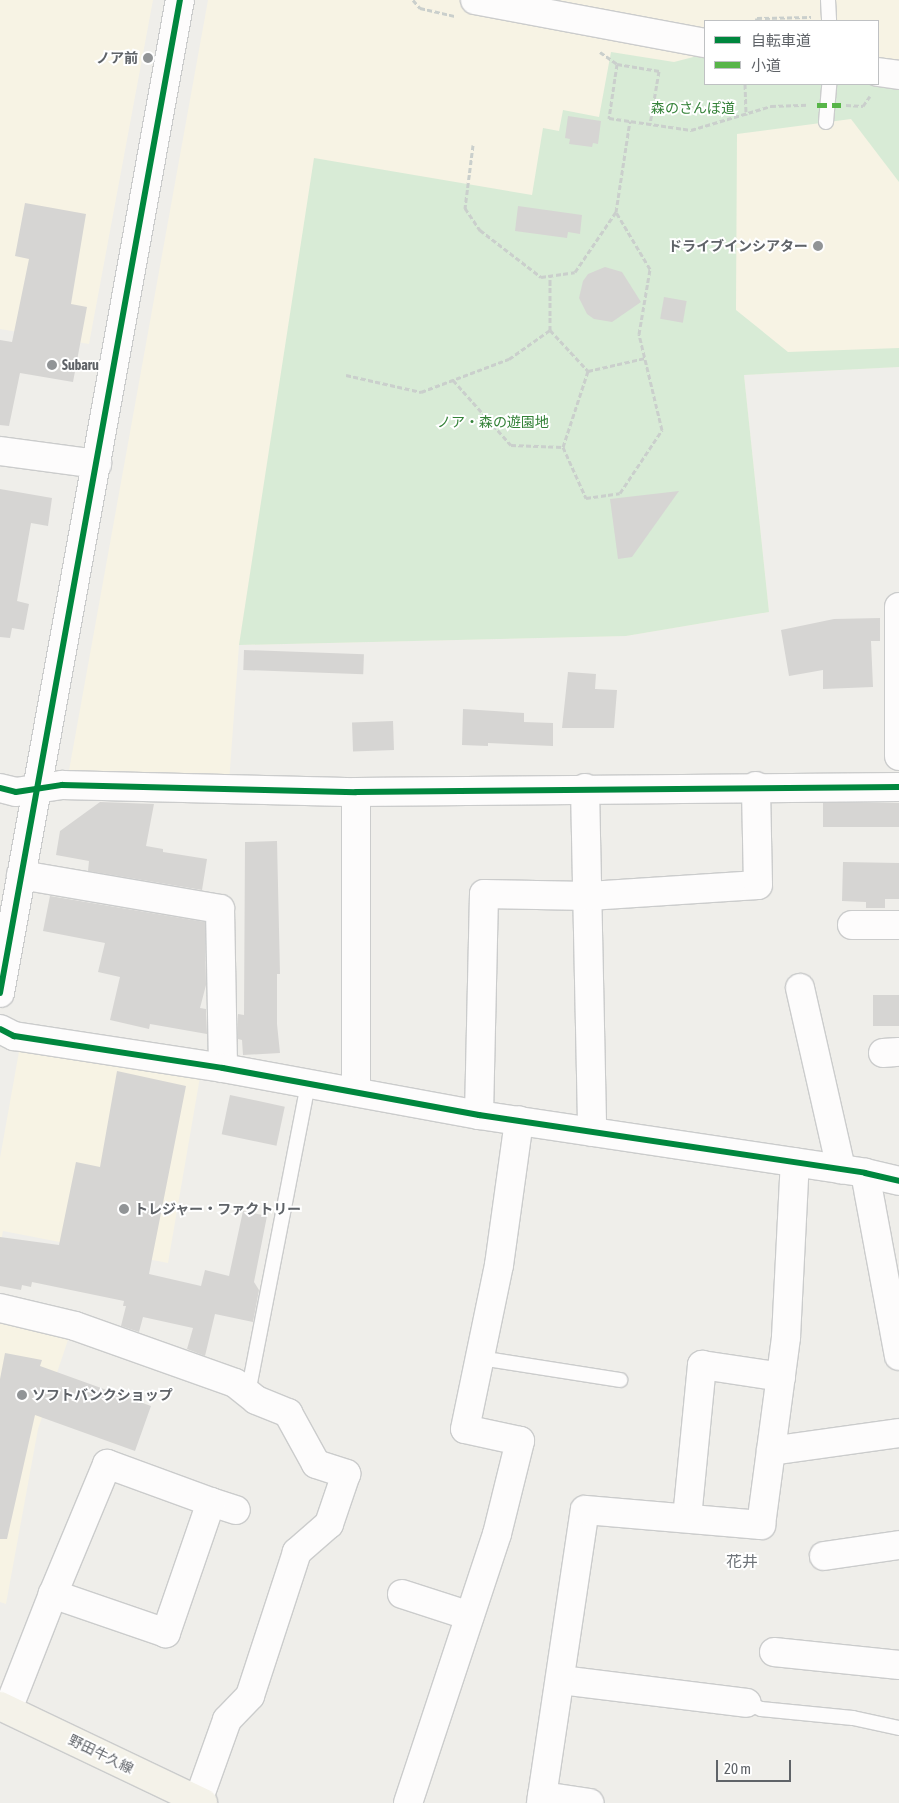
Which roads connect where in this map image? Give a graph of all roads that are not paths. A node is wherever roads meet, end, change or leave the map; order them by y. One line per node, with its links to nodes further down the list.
1 (180, 0): 11 (street)
2 (828, 0): 4 (lane)
3 (491, 2): 5 (street)
4 (829, 20)
5 (704, 43)
6 (879, 72): 7 (street)
7 (899, 75)
8 (829, 85): 9 (lane)
9 (826, 122)
10 (0, 451): 11 (street)
11 (97, 464): 18 (street)
12 (899, 607): 13 (street)
13 (899, 756)
14 (756, 786): 15 (street); 17 (street); 21 (street)
15 (899, 787)
16 (0, 788): 18 (street)
17 (585, 788): 19 (street); 21 (street)
18 (36, 791): 19 (street); 20 (street)
19 (356, 792): 29 (street)
20 (21, 875): 25 (street); 27 (street)
21 (589, 896): 30 (street); 32 (street)
22 (852, 925): 23 (street)
23 (899, 925)
24 (800, 988): 34 (street)
25 (0, 993)
26 (0, 1029): 27 (street)
27 (223, 1068): 28 (street)
28 (308, 1083): 29 (street); 41 (lane)
29 (356, 1092): 30 (street)
30 (479, 1115): 31 (street)
31 (519, 1120): 32 (street); 38 (street)
32 (592, 1132): 33 (street)
33 (795, 1162): 34 (street); 39 (street)
34 (853, 1171): 35 (street); 37 (street)
35 (899, 1181)
36 (0, 1308): 41 (street)
37 (899, 1356)
38 (480, 1358): 40 (lane); 49 (street)
39 (781, 1377): 43 (street); 44 (street)
40 (620, 1380)
41 (248, 1394): 57 (street)
42 (899, 1433): 43 (street)
43 (771, 1451): 44 (street)
44 (687, 1518): 52 (street)
45 (899, 1545): 46 (street)
46 (824, 1556)
47 (53, 1594): 47 (street); 54 (street)
48 (402, 1594): 49 (street)
49 (470, 1616): 58 (street)
50 (774, 1652): 51 (street)
51 (899, 1665)
52 (561, 1680): 53 (street); 56 (street)
53 (747, 1703): 55 (lane)
54 (4, 1707): 57 (main road, 野田牛久線)
55 (899, 1728)
56 (542, 1799): 59 (street)
57 (200, 1802)
58 (408, 1803)
59 (589, 1803)

